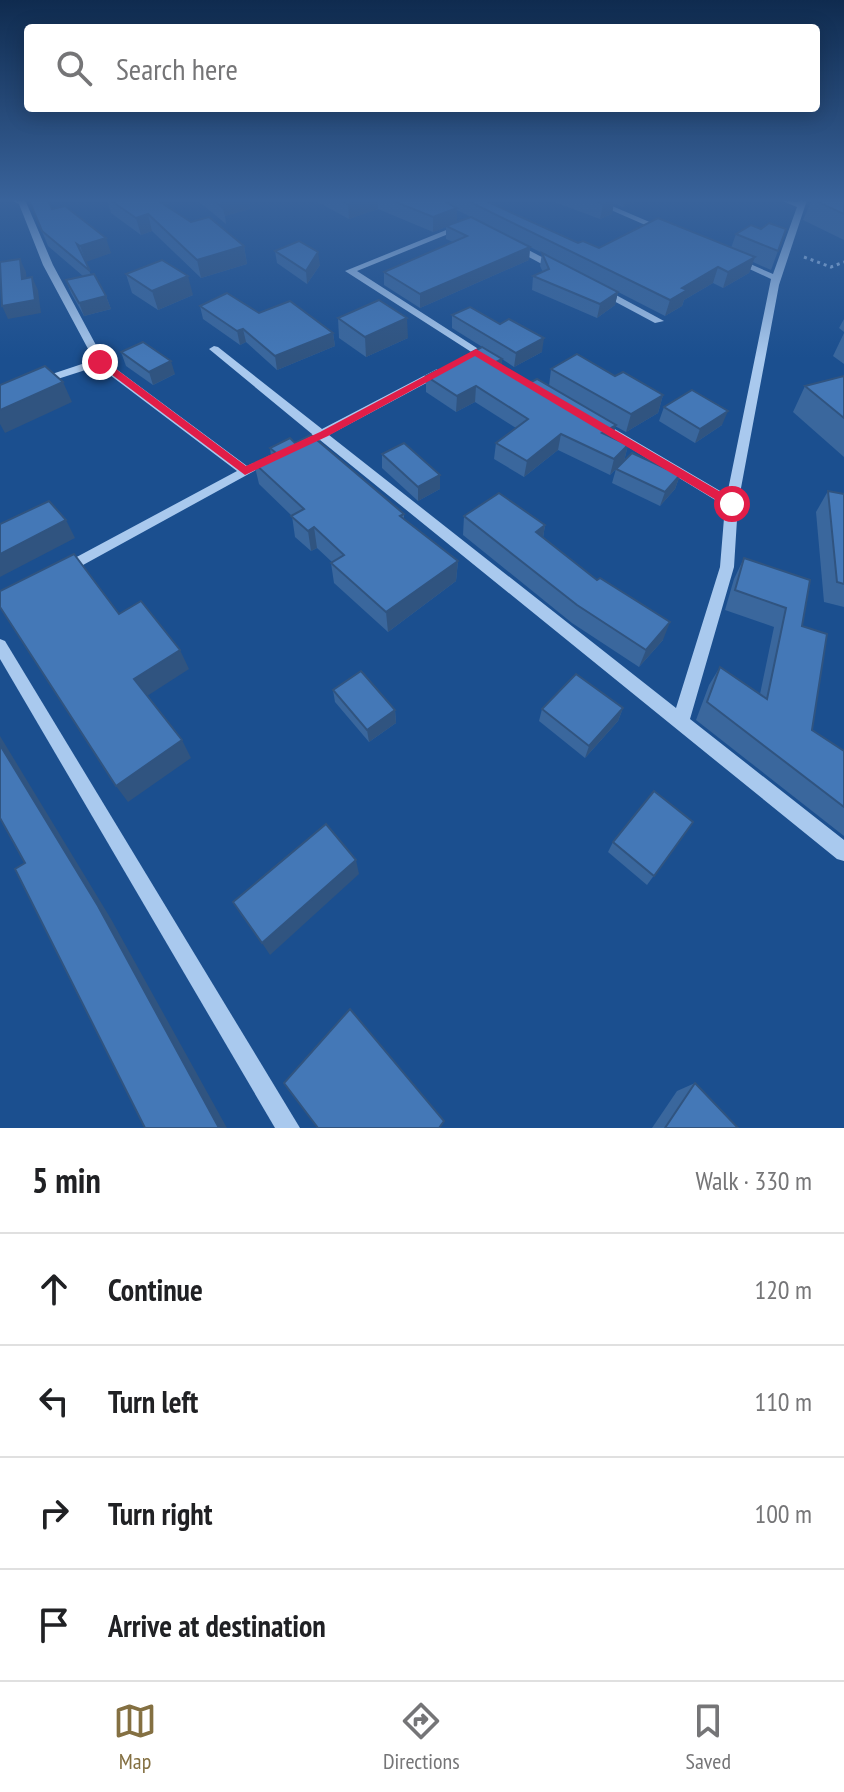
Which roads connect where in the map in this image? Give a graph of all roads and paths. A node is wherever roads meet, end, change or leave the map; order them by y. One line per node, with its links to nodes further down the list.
1 (42, 253): 16 (street)
2 (396, 253): 13 (street)
3 (528, 253): 8 (street)
4 (785, 253): 9 (street)
5 (720, 254): 9 (street)
6 (804, 257): 7 (path)
7 (844, 262)
8 (565, 272)
9 (776, 278): 22 (street)
10 (592, 286): 11 (street)
11 (659, 321)
12 (214, 349): 20 (street)
13 (476, 352): 14 (street); 15 (street)
14 (462, 359)
15 (489, 360)
16 (100, 362): 18 (street); 21 (street)
17 (448, 367): 20 (street)
18 (29, 385)
19 (584, 416): 22 (street)
20 (324, 434): 21 (street); 25 (street)
21 (245, 471): 23 (street)
22 (732, 504): 25 (street)
23 (54, 576)
24 (0, 645): 27 (street)
25 (681, 720): 26 (street)
26 (844, 852)
27 (288, 1128)

